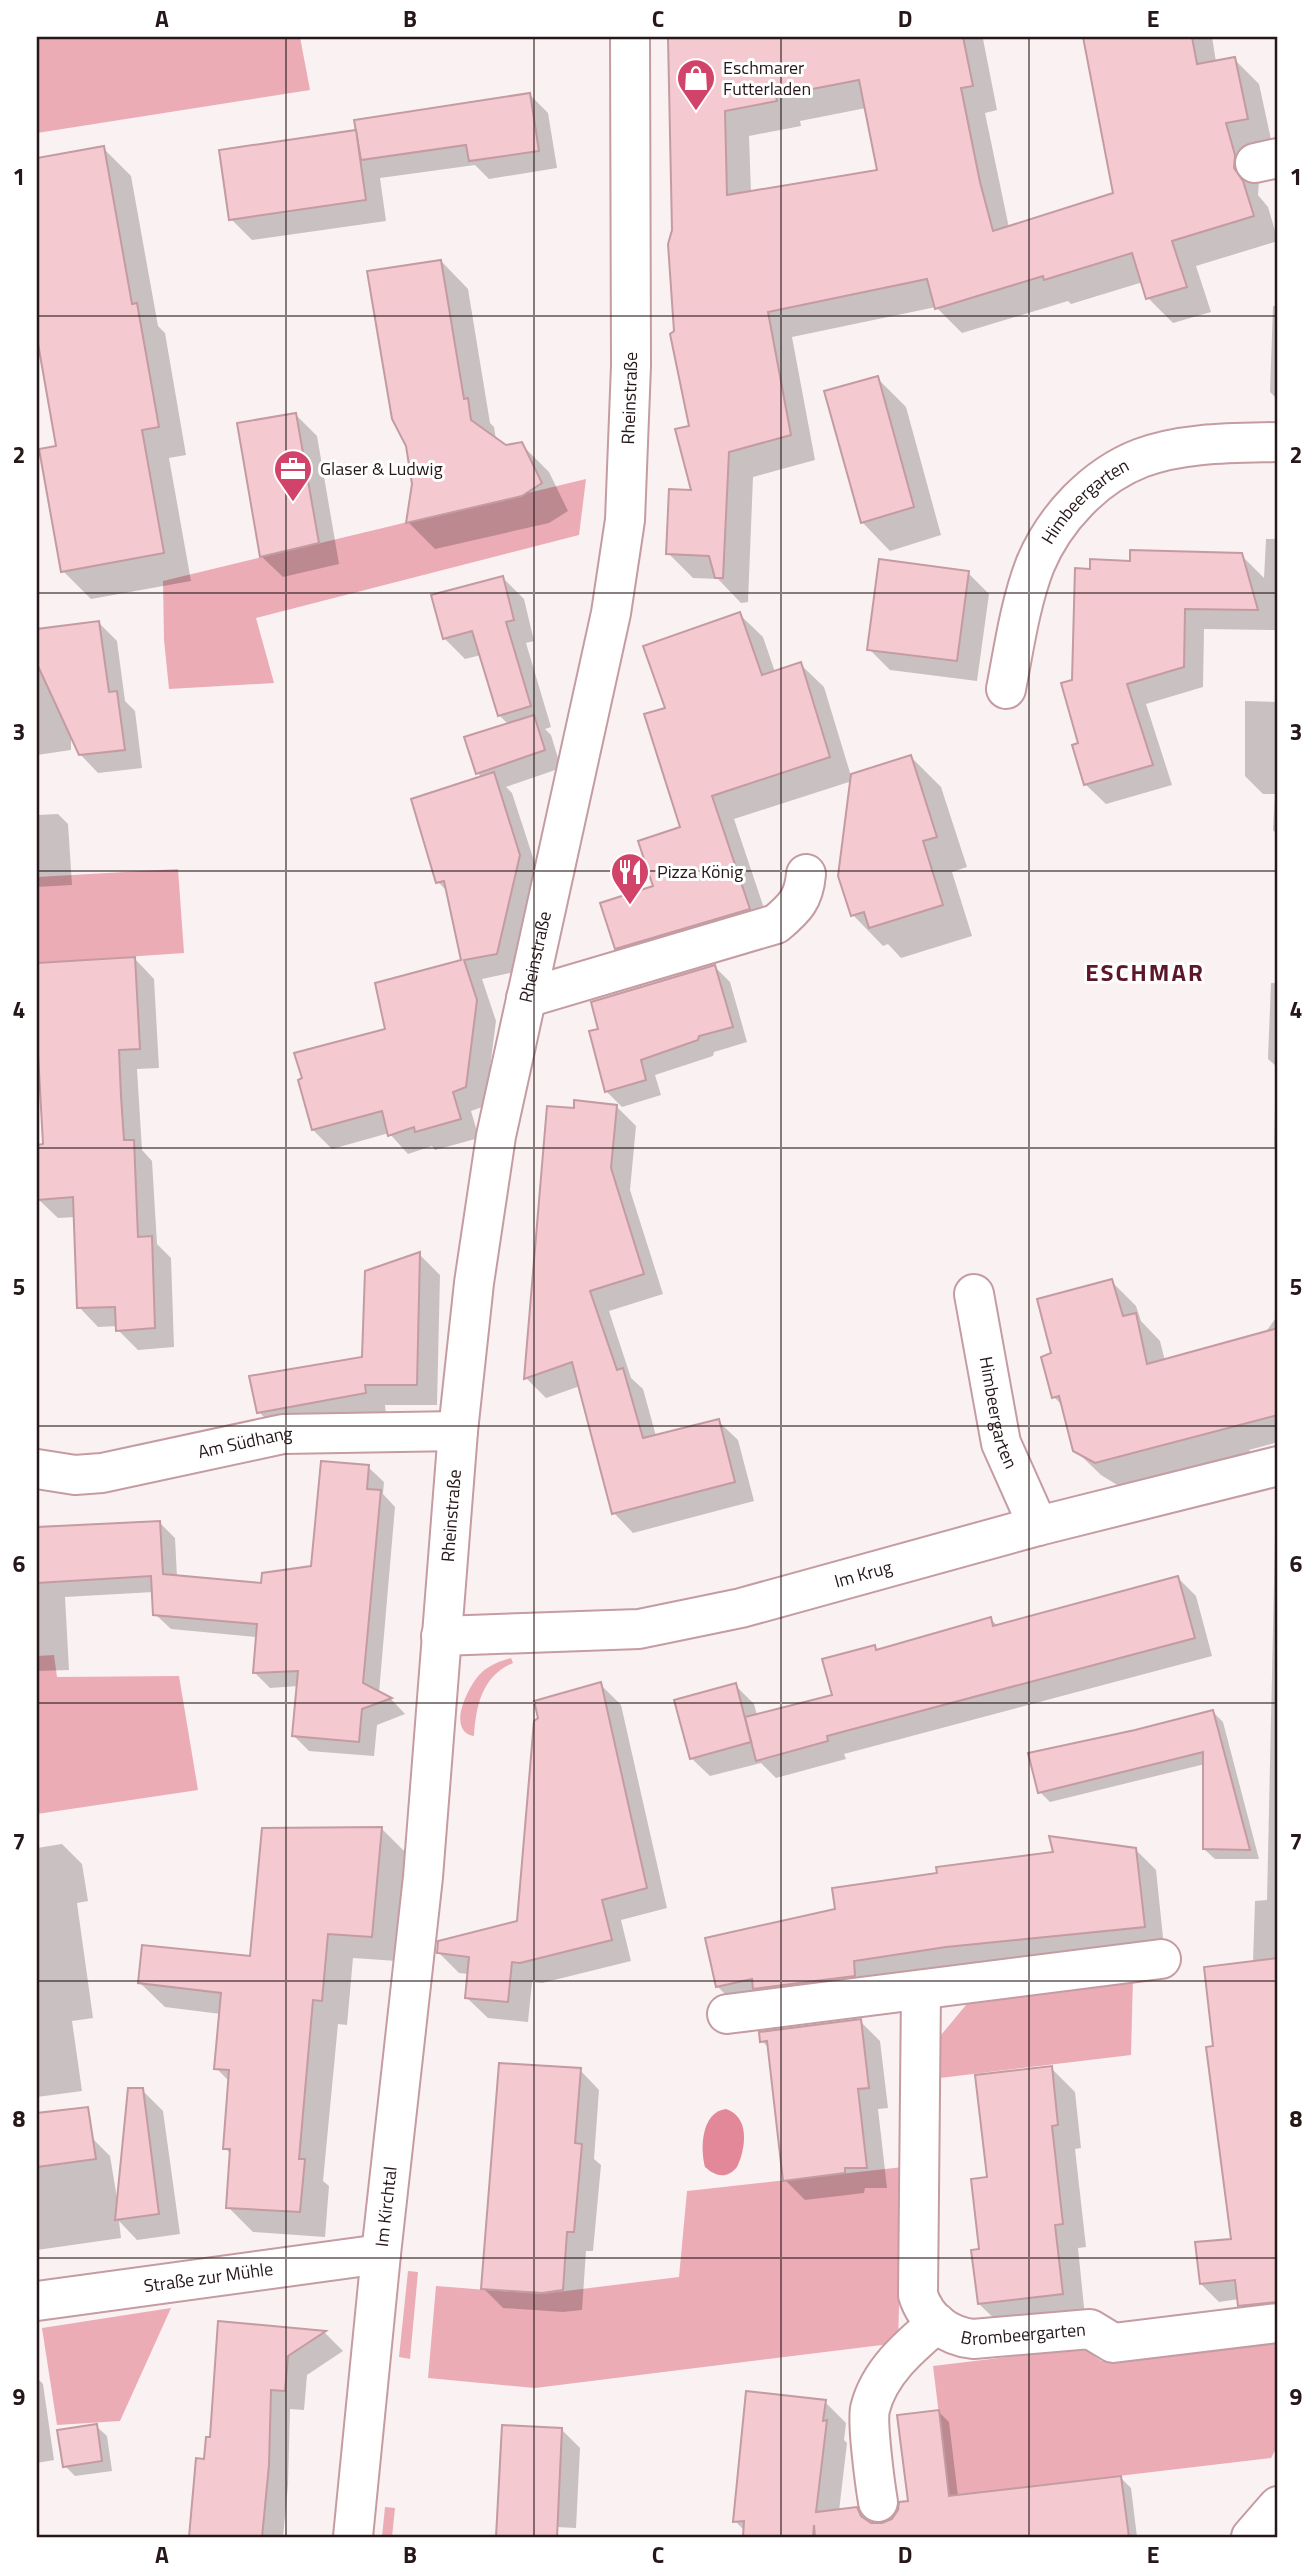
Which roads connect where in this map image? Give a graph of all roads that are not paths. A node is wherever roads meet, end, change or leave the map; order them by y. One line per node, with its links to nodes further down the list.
1 (630, 37): 5 (street, Rheinstraße)
2 (1278, 442): 3 (street, Himbeergarten)
3 (1006, 689)
4 (806, 874): 5 (street)
5 (526, 998): 7 (street, Rheinstraße)
6 (974, 1294): 10 (street, Himbeergarten)
7 (458, 1431): 9 (street, Am Südhang); 11 (street, Rheinstraße)
8 (1278, 1466): 10 (street, Im Krug)
9 (37, 1469)
10 (1038, 1526): 11 (street, Im Krug)
11 (441, 1636): 12 (street, Rheinstraße)
12 (422, 1877): 16 (street, Im Kirchtal)
13 (1161, 1959): 14 (street)
14 (921, 1990): 15 (street); 18 (street, Brombeergarten)
15 (727, 2014)
16 (381, 2254): 17 (street, Straße zur Mühle); 22 (street, Im Kirchtal)
17 (37, 2301)
18 (937, 2323): 19 (street, Brombeergarten); 20 (street, Brombeergarten)
19 (1278, 2323)
20 (878, 2502)
21 (1278, 2506): 23 (street)
22 (353, 2537)
23 (1251, 2537)

